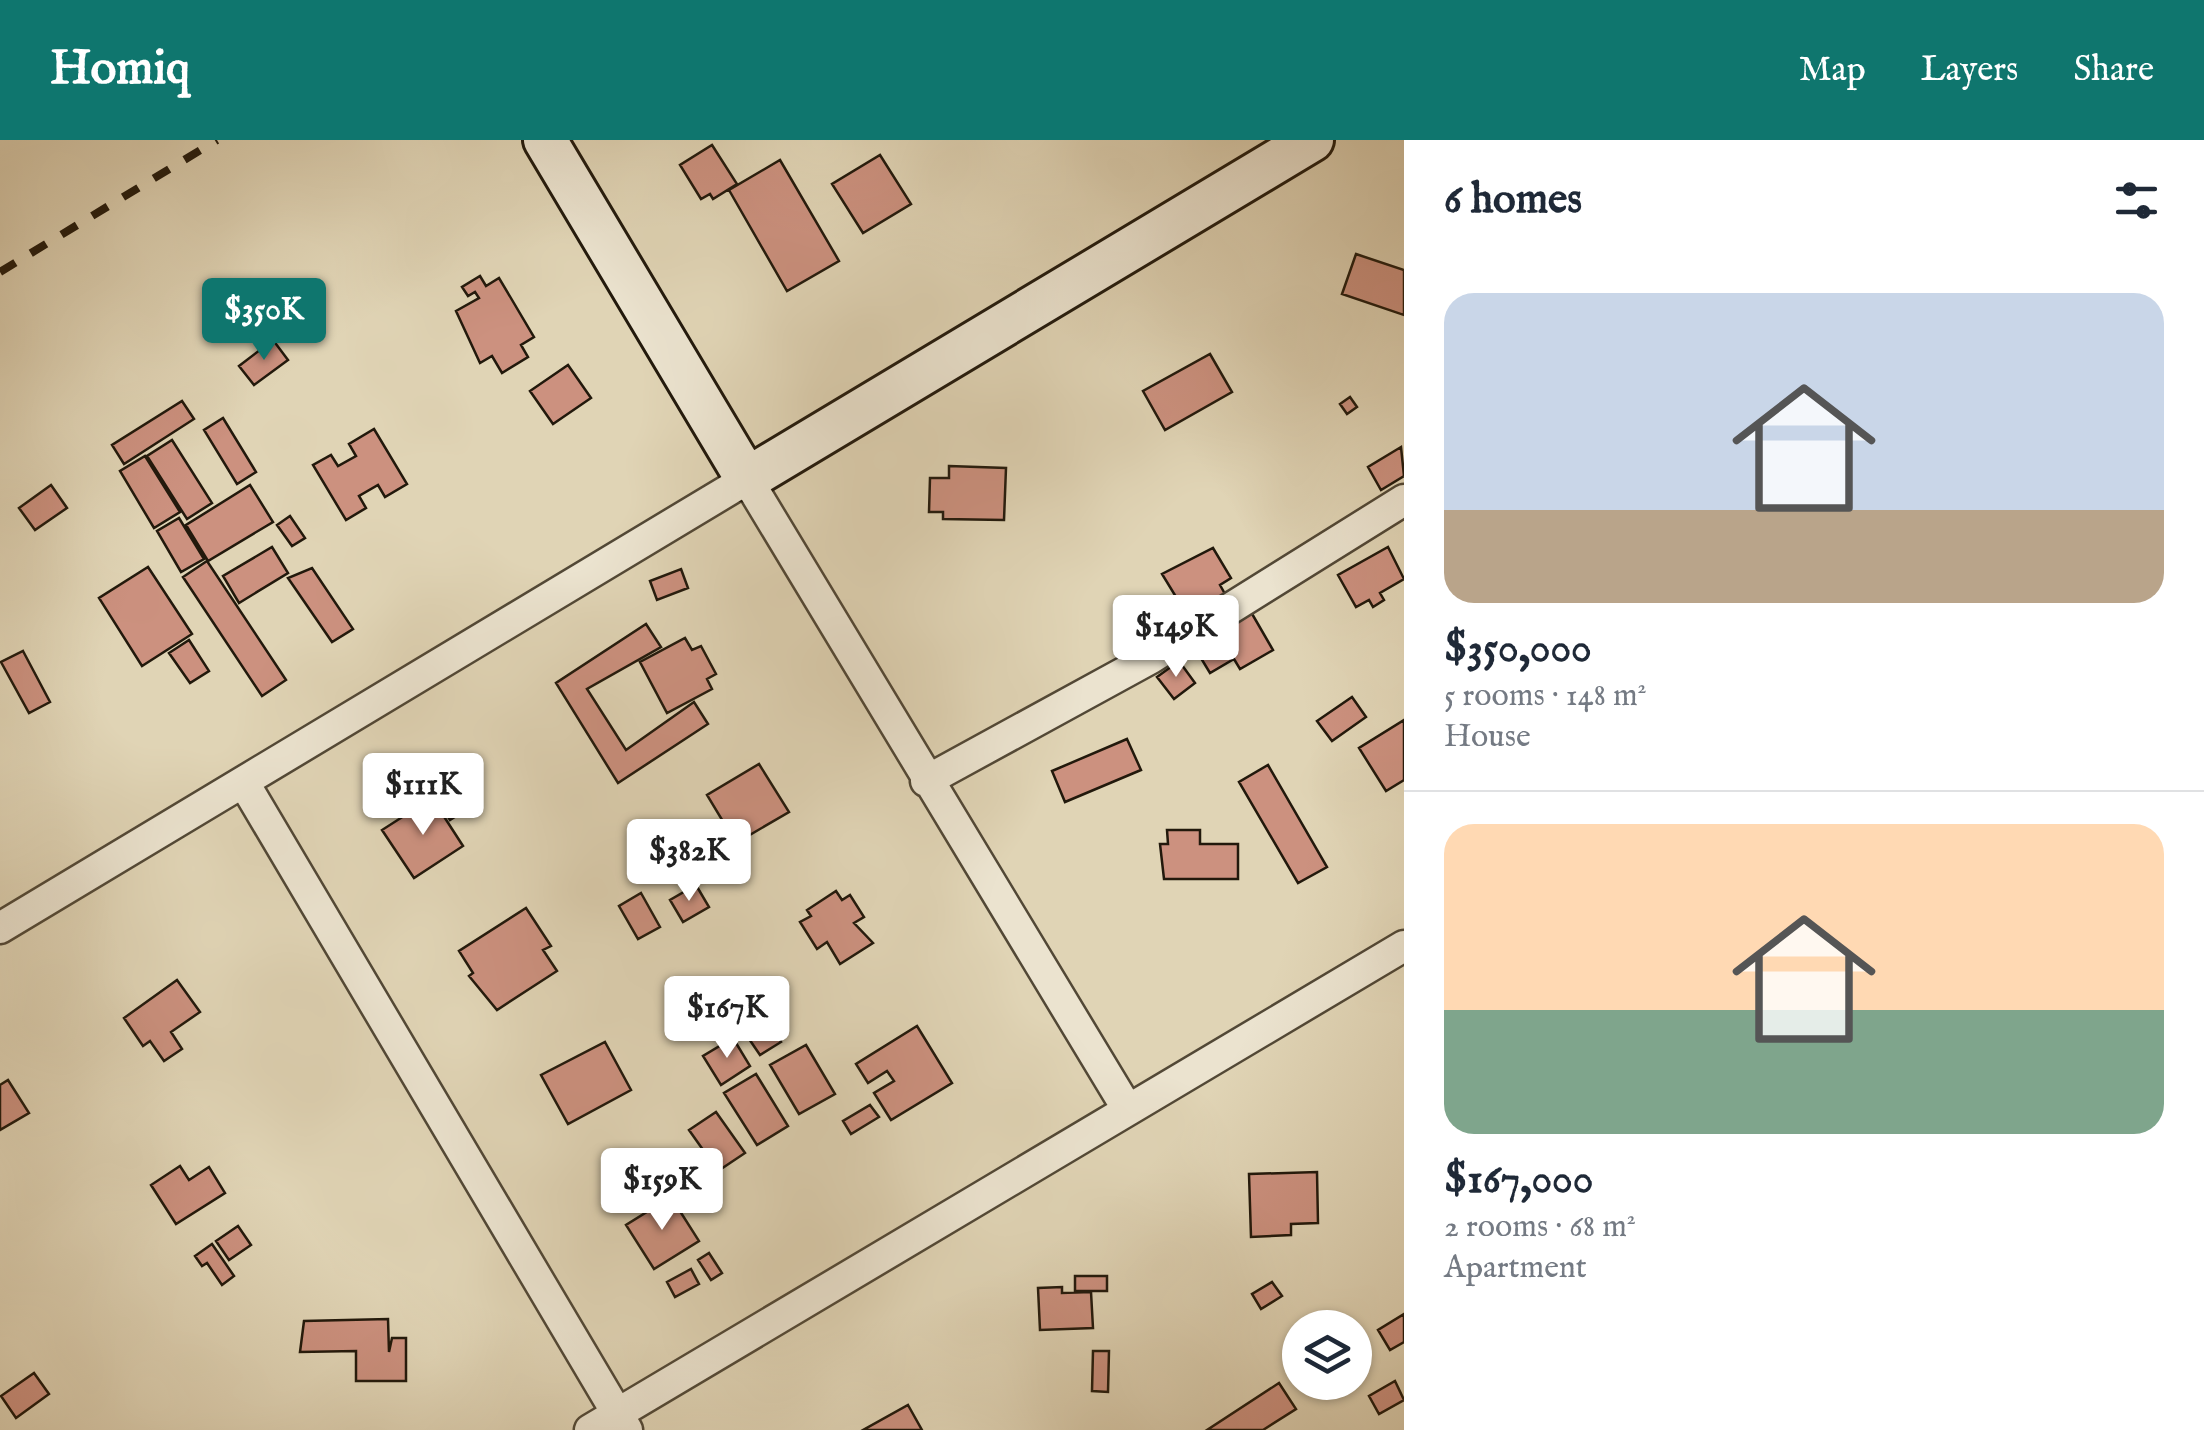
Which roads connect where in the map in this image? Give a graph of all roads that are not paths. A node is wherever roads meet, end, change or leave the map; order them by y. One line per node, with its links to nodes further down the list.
1 (545, 140): 3 (street)
2 (1312, 140): 3 (street)
3 (747, 479): 5 (street); 6 (street)
4 (1404, 500): 5 (street)
5 (926, 781): 9 (street)
6 (244, 783): 7 (street); 10 (street)
7 (0, 928)
8 (1404, 946): 9 (street)
9 (1128, 1110): 10 (street)
10 (622, 1422): 11 (street)
11 (590, 1430)

